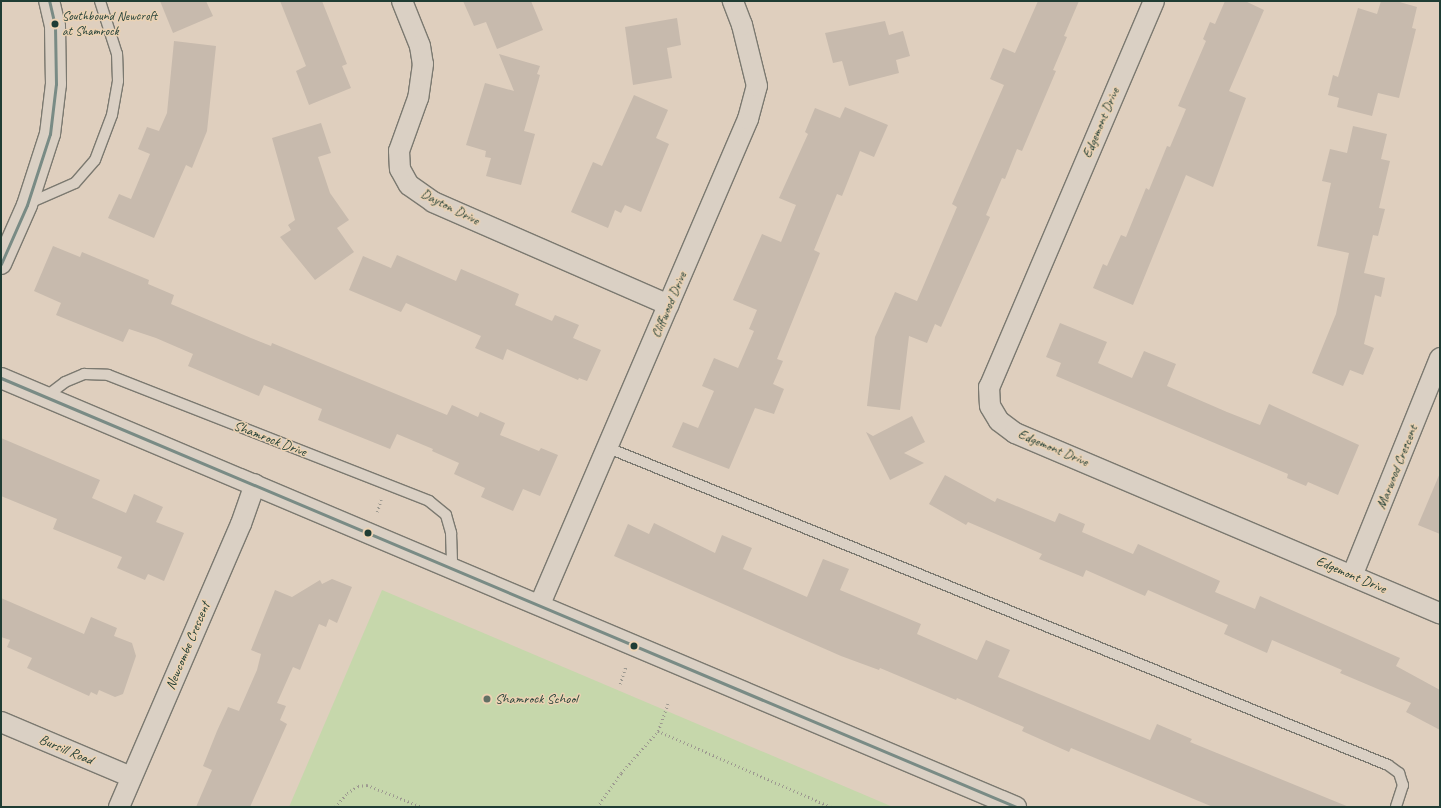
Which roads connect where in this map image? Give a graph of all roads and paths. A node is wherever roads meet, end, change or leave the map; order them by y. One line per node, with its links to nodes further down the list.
1 (49, 1): 6 (street)
2 (100, 1): 6 (lane)
3 (402, 1): 8 (street, Dayton Drive)
4 (733, 1): 8 (street, Cliffwood Drive)
5 (1154, 1): 17 (street, Edgemont Drive)
6 (27, 205): 7 (street)
7 (1, 264)
8 (669, 304): 12 (street, Cliffwood Drive)
9 (1440, 358): 17 (street, Marwood Crescent)
10 (1, 378): 11 (street)
11 (44, 398): 13 (street); 16 (lane, Shamrock Drive)
12 (606, 447): 18 (street, Cliffwood Drive); 32 (lane)
13 (255, 484): 16 (street); 25 (street, Newcombe Crescent)
14 (381, 500): 15 (path)
15 (375, 518)
16 (452, 567): 18 (street)
17 (1352, 576): 19 (street, Edgemont Drive)
18 (540, 604): 31 (street)
19 (1440, 613)
20 (626, 666): 21 (path)
21 (620, 684)
22 (668, 704): 24 (path)
23 (1, 722): 25 (street, Bursill Road)
24 (658, 731): 29 (path); 30 (path)
25 (131, 777): 26 (street, Newcombe Crescent)
26 (119, 807)
27 (335, 807): 28 (path)
28 (422, 807)
29 (597, 807)
30 (831, 807)
31 (1016, 807)
32 (1396, 807)

